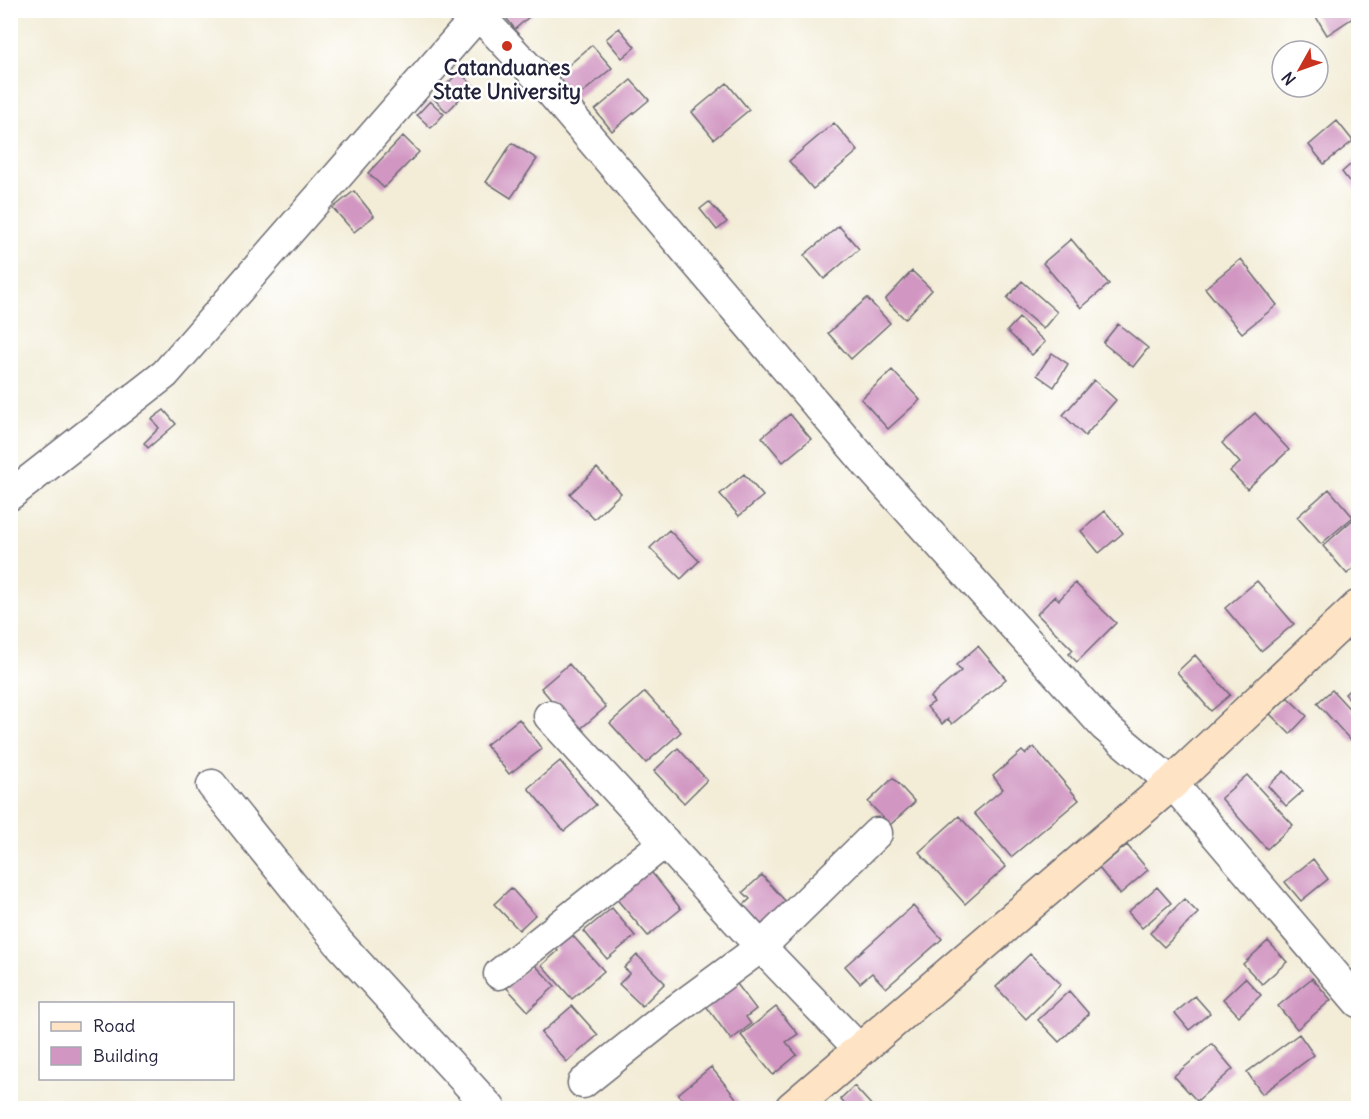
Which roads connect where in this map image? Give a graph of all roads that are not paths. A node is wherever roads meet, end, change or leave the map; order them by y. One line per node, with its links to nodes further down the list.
1 (476, 13): 2 (street); 5 (street)
2 (10, 495)
3 (1359, 607): 5 (street)
4 (549, 716): 8 (street)
5 (1172, 783): 11 (street); 12 (street)
6 (212, 784): 14 (street)
7 (877, 833): 9 (street)
8 (665, 842): 9 (street); 10 (street)
9 (761, 947): 12 (street); 13 (street)
10 (499, 974)
11 (1359, 1002)
12 (860, 1050): 15 (street)
13 (583, 1083)
14 (490, 1108)
15 (792, 1108)

